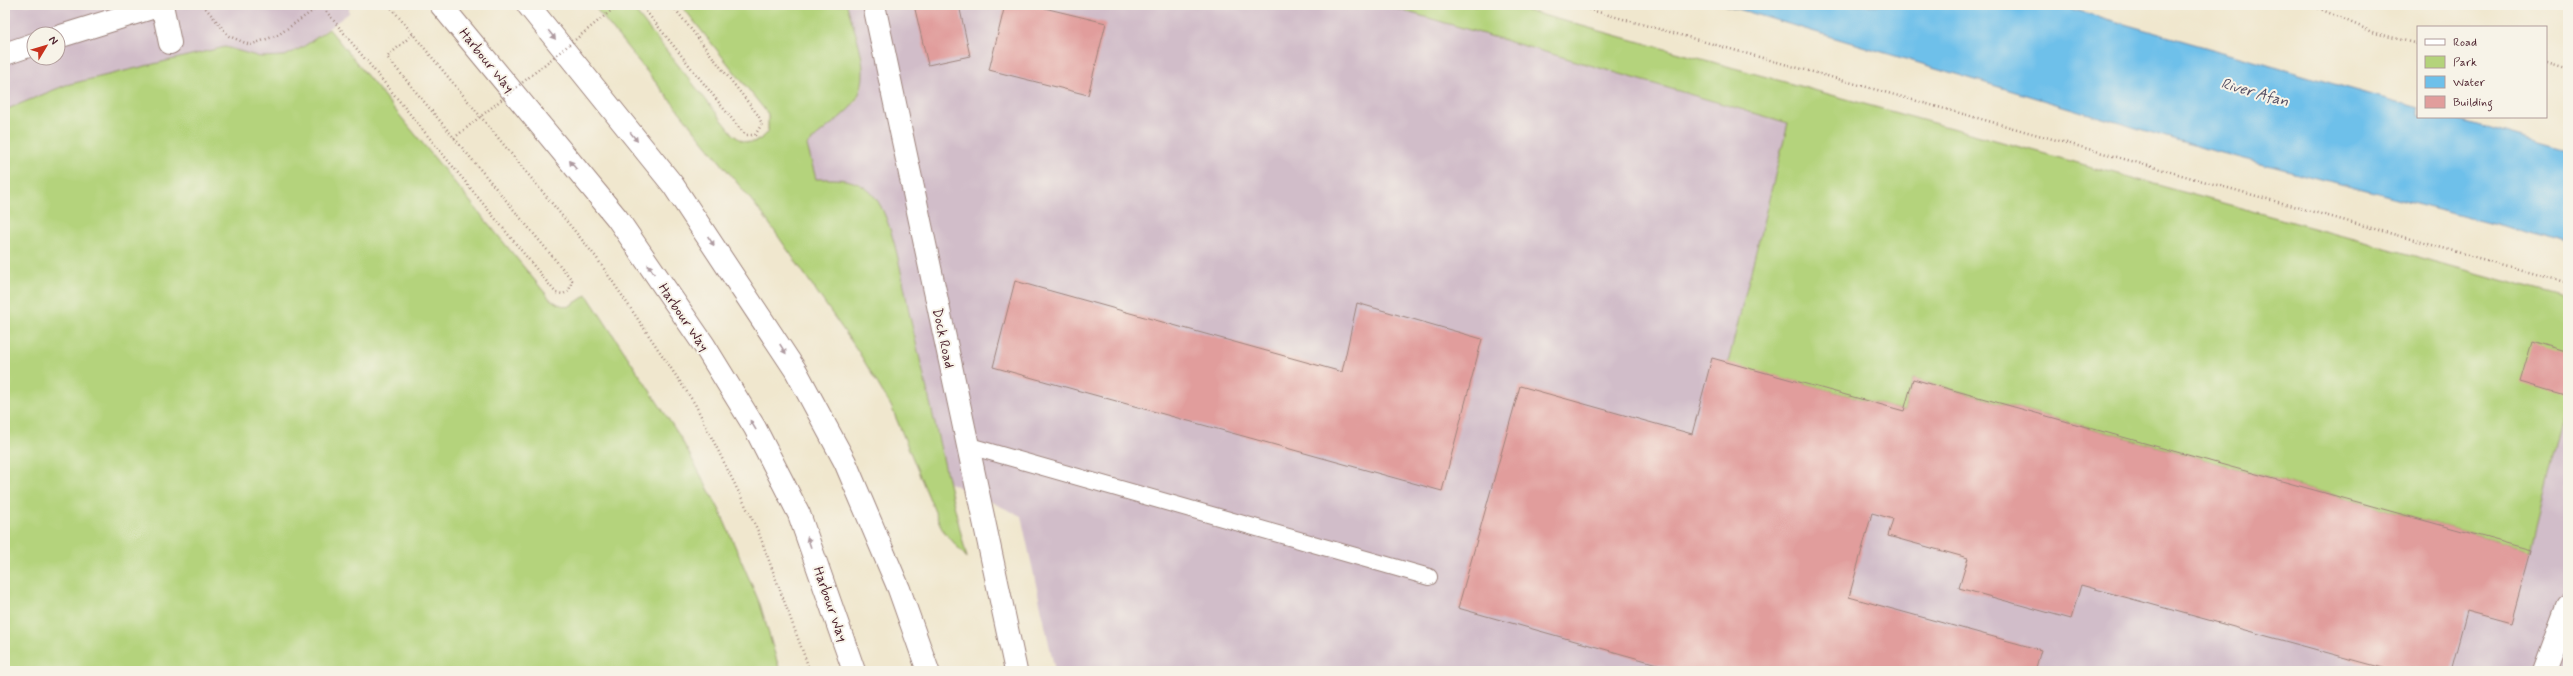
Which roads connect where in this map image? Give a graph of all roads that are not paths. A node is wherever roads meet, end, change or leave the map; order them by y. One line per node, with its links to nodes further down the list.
1 (161, 5): 5 (main road); 6 (main road)
2 (442, 5): 12 (main road, Harbour Way, one-way to 2)
3 (528, 5): 13 (main road, one-way to 13)
4 (874, 5): 9 (main road, Dock Road)
5 (66, 35)
6 (170, 43)
7 (26, 47): 8 (main road)
8 (5, 54)
9 (966, 445): 10 (lane); 14 (main road, Dock Road)
10 (1429, 577)
11 (2568, 606): 15 (main road)
12 (854, 671)
13 (928, 671)
14 (1016, 671)
15 (2544, 671)

